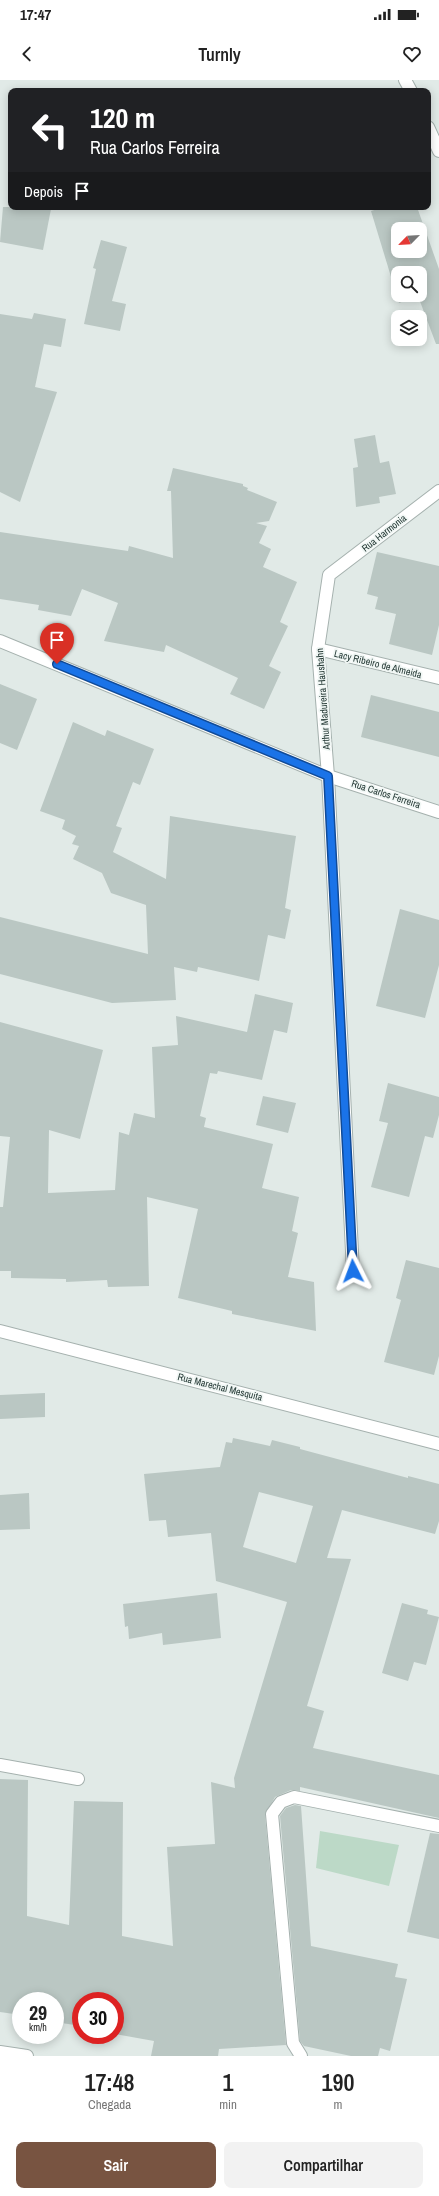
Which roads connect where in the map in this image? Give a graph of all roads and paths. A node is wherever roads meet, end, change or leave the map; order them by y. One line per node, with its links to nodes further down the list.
1 (431, 134): 2 (street)
2 (439, 151)
3 (439, 490): 4 (street, Rua Harmonia)
4 (329, 575): 6 (street, Arthur Madureira Haushahn)
5 (0, 641): 8 (street, Rua Carlos Ferreira)
6 (318, 649): 7 (street, Lacy Ribeiro de Almeida); 8 (street, Arthur Madureira Haushahn)
7 (439, 678)
8 (328, 776): 9 (street, Rua Carlos Ferreira); 10 (street, Arthur Madureira Haushahn)
9 (439, 812)
10 (353, 1271)
11 (0, 1331): 12 (street, Rua Marechal Mesquita)
12 (439, 1444)
13 (0, 1765): 14 (street)
14 (78, 1779)
15 (439, 1826): 18 (street)
16 (0, 2052): 17 (street)
17 (27, 2056)
18 (301, 2056)

